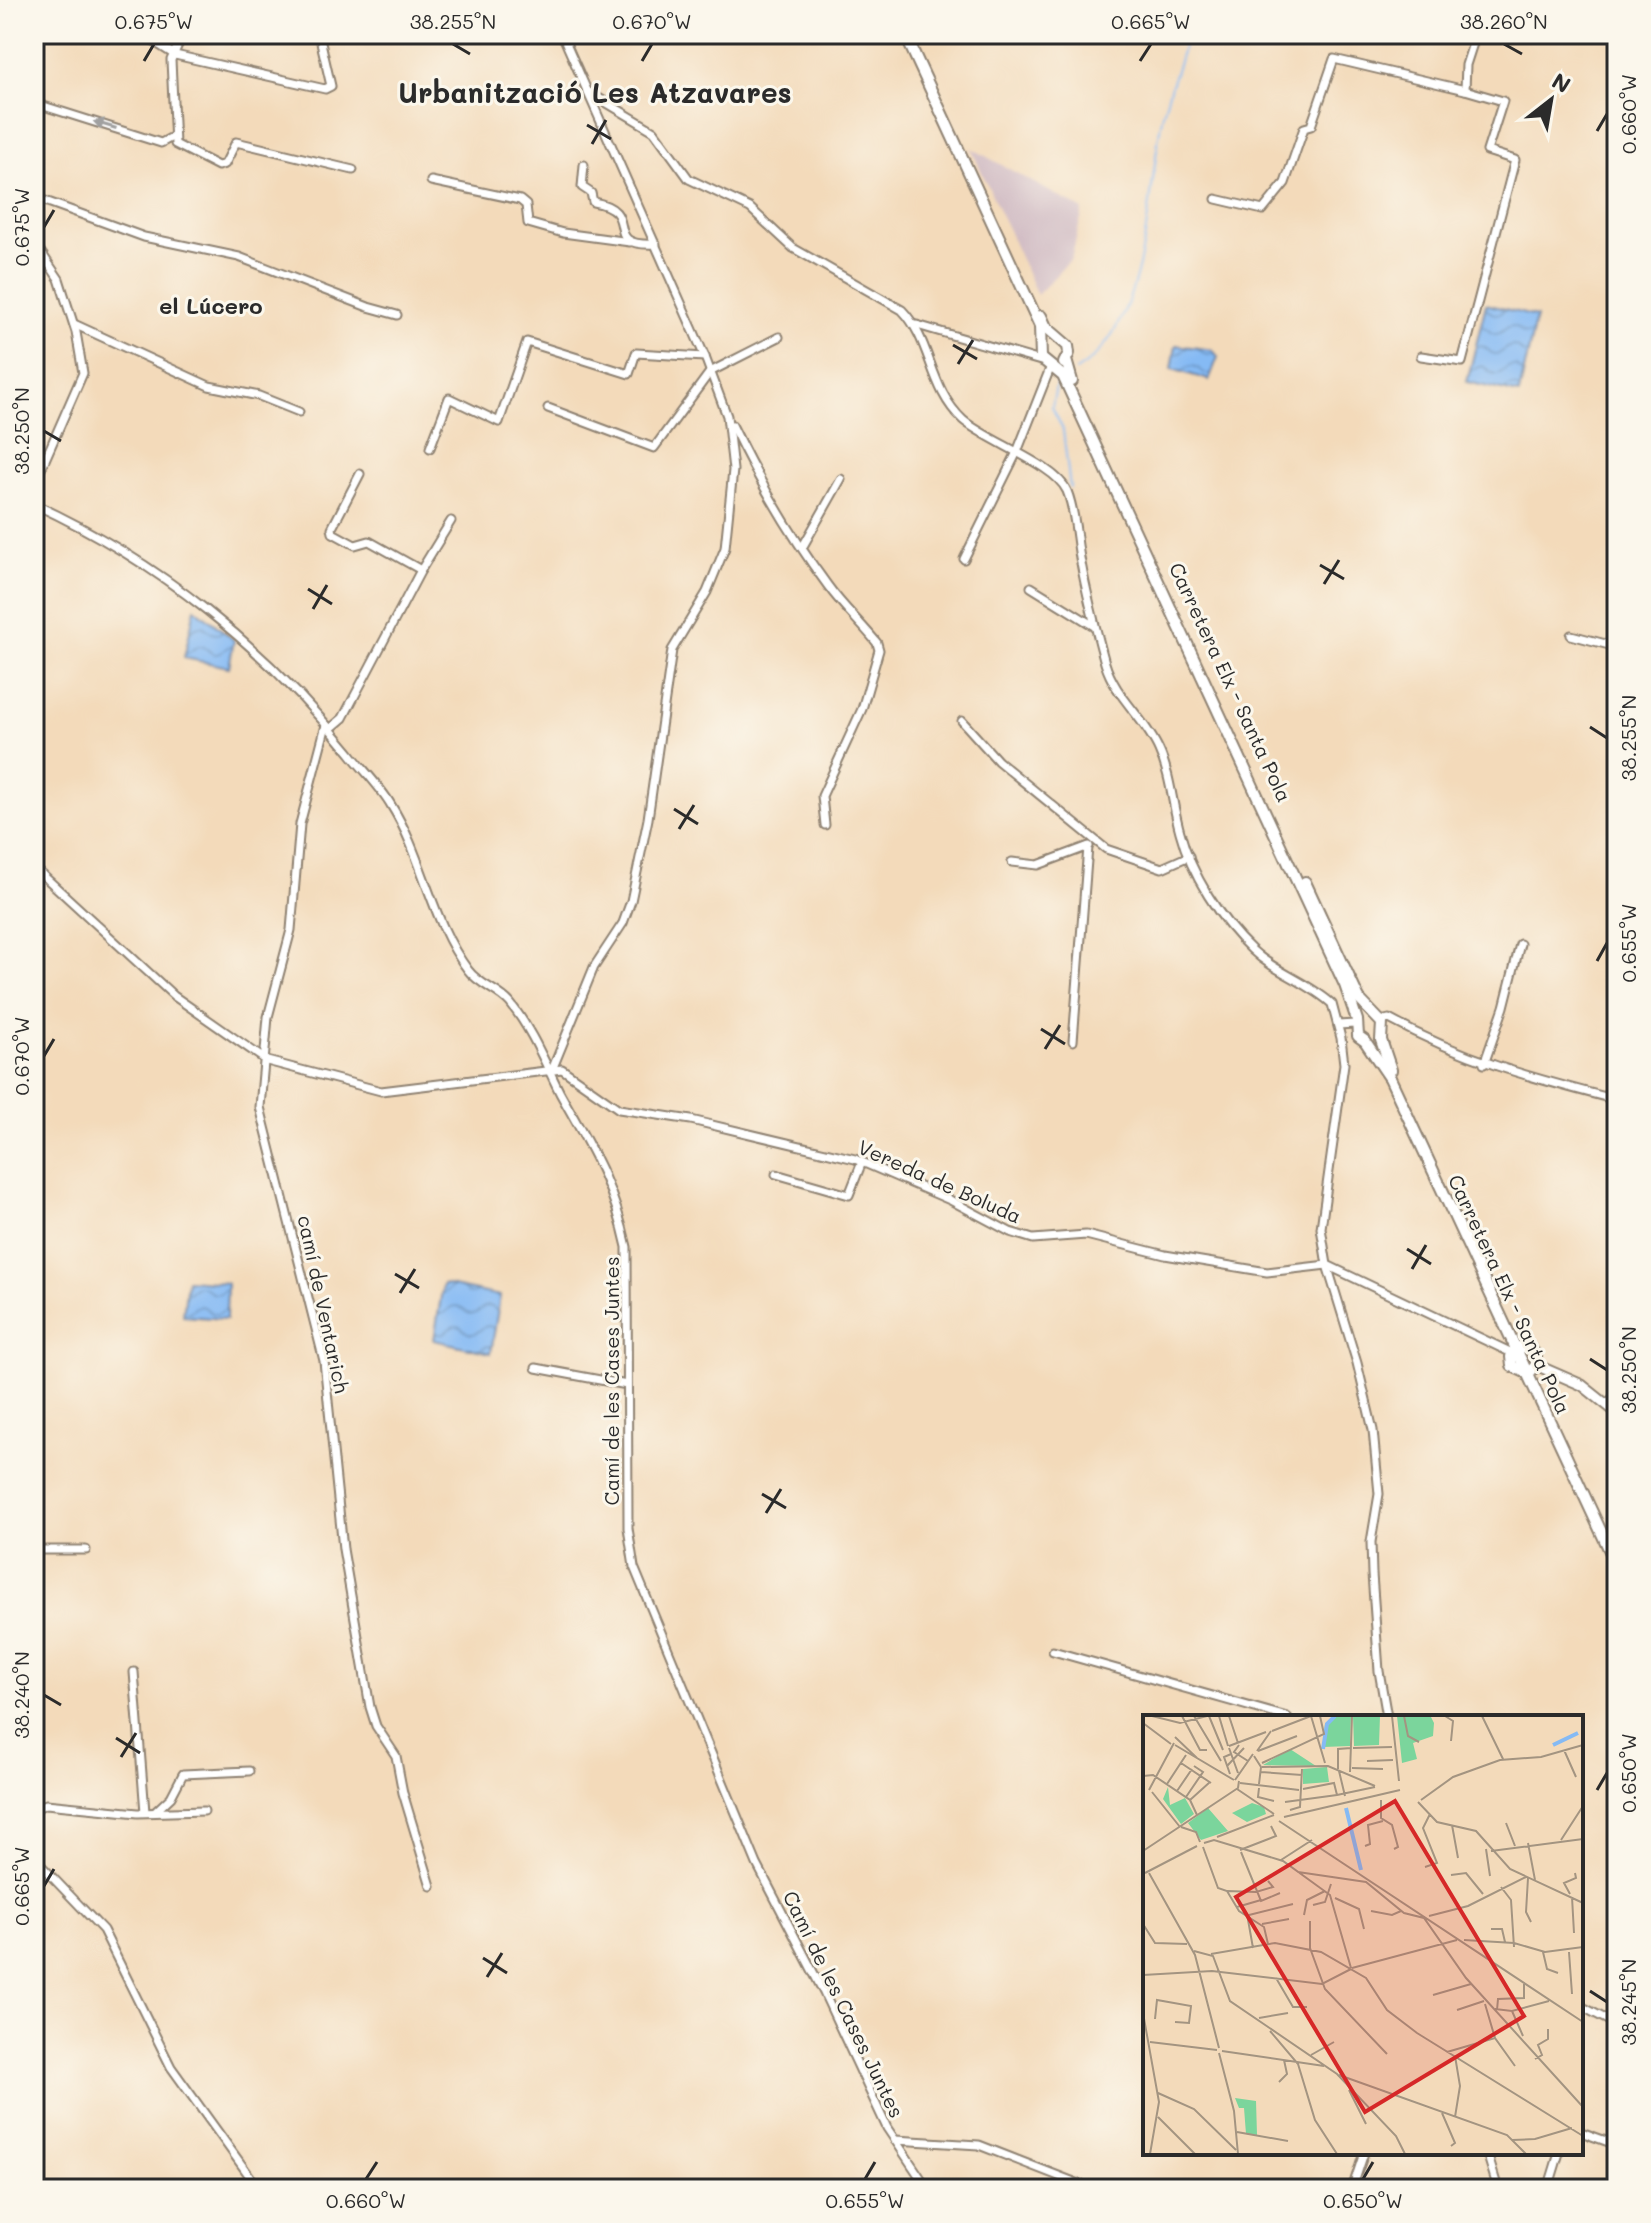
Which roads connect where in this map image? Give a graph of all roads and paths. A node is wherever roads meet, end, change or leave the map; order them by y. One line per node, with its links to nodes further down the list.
1 (142, 34): 7 (street)
2 (183, 34): 7 (street)
3 (319, 34): 7 (street)
4 (562, 34): 9 (street)
5 (907, 34): 24 (main road); 25 (main road)
6 (1476, 34): 8 (street)
7 (175, 55): 11 (street)
8 (1465, 90): 16 (street); 26 (street)
9 (587, 91): 19 (street); 22 (street)
10 (34, 103): 11 (street, one-way to 10)
11 (174, 136): 13 (street)
12 (584, 165): 18 (street)
13 (353, 170)
14 (431, 181): 18 (street)
15 (34, 197): 20 (street)
16 (1216, 199)
17 (34, 242): 21 (street)
18 (630, 242): 19 (street)
19 (656, 244): 27 (street)
20 (397, 315)
21 (74, 324): 32 (street); 38 (street)
22 (917, 325): 29 (street); 35 (street)
23 (779, 337): 30 (street)
24 (1056, 337): 25 (main road); 28 (main road)
25 (1043, 342): 29 (main road)
26 (1421, 356)
27 (705, 357): 30 (street); 34 (street)
28 (1066, 360): 29 (main road); 57 (main road, Carretera Elx - Santa Pola)
29 (1050, 364): 35 (street); 59 (main road, Carretera Elx - Santa Pola)
30 (710, 372): 31 (street); 33 (street)
31 (548, 408)
32 (299, 412)
33 (727, 416): 41 (street); 64 (street)
34 (430, 448)
35 (1017, 452): 42 (street); 45 (street)
36 (360, 474): 43 (street)
37 (841, 479): 41 (street)
38 (34, 485)
39 (34, 504): 49 (street, Camí de les Cases Juntes)
40 (451, 521): 43 (street)
41 (802, 548): 50 (street)
42 (964, 559)
43 (421, 570): 49 (street)
44 (1031, 587): 45 (street)
45 (1095, 626): 53 (street)
46 (1571, 635): 47 (street)
47 (1617, 647)
48 (962, 721): 51 (street)
49 (328, 727): 62 (street, camí de Ventarich); 64 (street, Camí de les Cases Juntes)
50 (825, 825)
51 (1099, 842): 52 (street); 53 (street)
52 (1088, 847): 54 (street); 61 (street)
53 (1189, 856): 58 (street)
54 (1012, 862)
55 (34, 867): 62 (street)
56 (1520, 944): 63 (street)
57 (1376, 1017): 59 (main road); 60 (main road, Carretera Elx - Santa Pola); 63 (street)
58 (1339, 1030): 59 (street); 68 (street)
59 (1359, 1030): 60 (main road); 69 (main road, Carretera Elx - Santa Pola)
60 (1381, 1035): 69 (main road, Carretera Elx - Santa Pola)
61 (1073, 1041)
62 (264, 1058): 64 (street); 90 (street, camí de Ventarich)
63 (1484, 1064): 65 (street)
64 (552, 1070): 66 (street, Vereda de Boluda); 72 (street, Camí de les Cases Juntes)
65 (1617, 1100)
66 (862, 1162): 67 (street); 68 (street, Vereda de Boluda)
67 (776, 1174)
68 (1327, 1265): 69 (street); 83 (street)
69 (1516, 1349): 71 (main road, Carretera Elx - Santa Pola); 71 (main road)
70 (536, 1368): 72 (street)
71 (1531, 1369): 74 (street); 78 (main road, Carretera Elx - Santa Pola); 79 (main road, Carretera Elx - Santa Pola)
72 (627, 1385): 95 (street, Camí de les Cases Juntes)
73 (1617, 1392): 74 (street)
74 (1608, 1404): 75 (street)
75 (1617, 1413)
76 (34, 1550): 77 (street)
77 (86, 1550)
78 (1617, 1555)
79 (1617, 1566)
80 (1053, 1651): 82 (street)
81 (134, 1672): 88 (street)
82 (1280, 1715)
83 (1387, 1715)
84 (249, 1771): 86 (street)
85 (34, 1809): 88 (street)
86 (156, 1811): 87 (street); 88 (street)
87 (204, 1811)
88 (145, 1812)
89 (34, 1858): 101 (street)
90 (431, 1886)
91 (1583, 2007): 92 (street)
92 (1617, 2025)
93 (34, 2127): 100 (main road)
94 (1583, 2133): 96 (street)
95 (895, 2140): 102 (street, Camí de les Cases Juntes); 103 (street)
96 (1617, 2145)
97 (1363, 2155): 104 (street)
98 (1488, 2155): 105 (street)
99 (1558, 2155): 106 (street)
100 (39, 2189)
101 (259, 2189)
102 (928, 2189)
103 (1092, 2189)
104 (1352, 2189)
105 (1498, 2189)
106 (1548, 2189)

